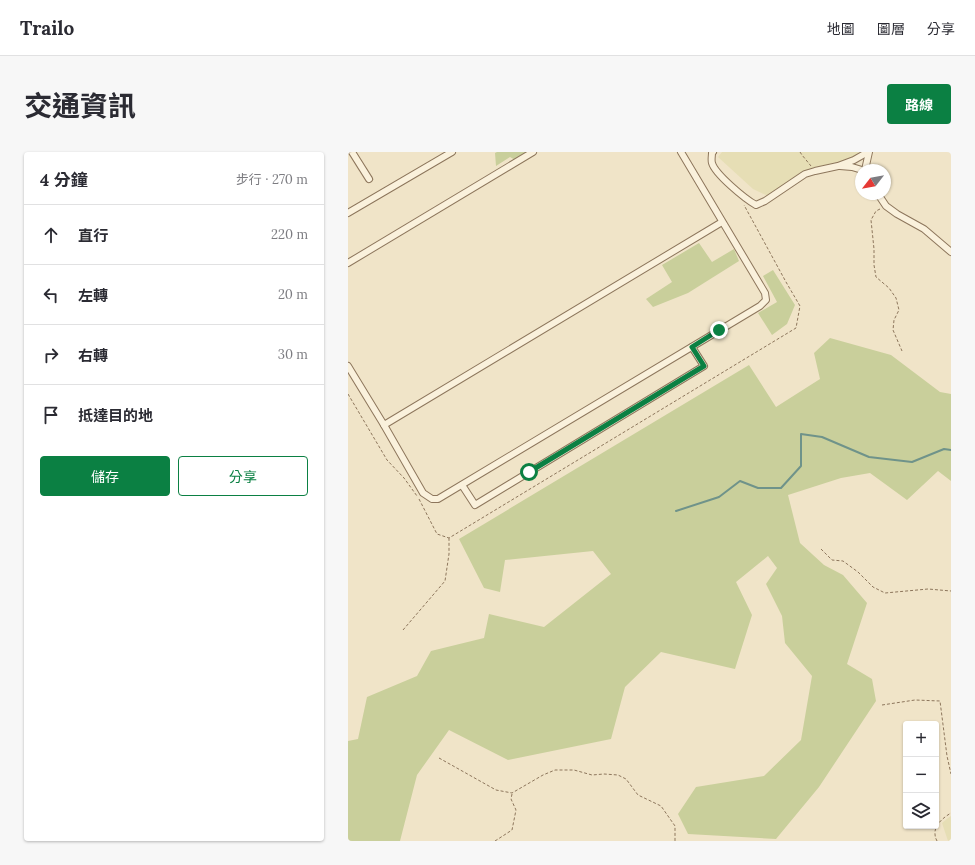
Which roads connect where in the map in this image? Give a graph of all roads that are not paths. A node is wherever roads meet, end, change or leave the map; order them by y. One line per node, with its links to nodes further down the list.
1 (360, 152): 7 (street)
2 (452, 152): 13 (street)
3 (533, 152): 16 (street)
4 (681, 152): 14 (street)
5 (712, 152): 9 (street)
6 (868, 152): 8 (street); 9 (street)
7 (353, 154): 11 (street)
8 (866, 164)
9 (838, 166): 10 (street)
10 (855, 168)
11 (369, 179)
12 (882, 200): 15 (street)
13 (348, 213)
14 (722, 222): 17 (street); 19 (street)
15 (951, 252)
16 (348, 263)
17 (692, 347): 20 (street); 20 (street)
18 (348, 366): 19 (street)
19 (384, 425): 20 (street)
20 (462, 485)

